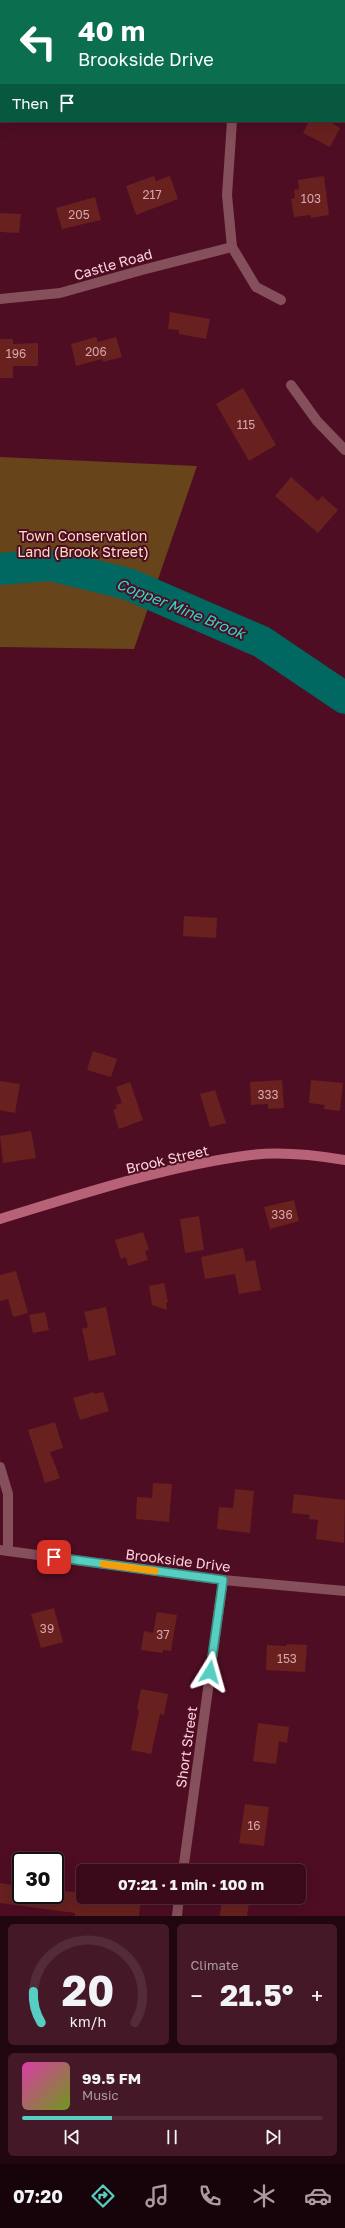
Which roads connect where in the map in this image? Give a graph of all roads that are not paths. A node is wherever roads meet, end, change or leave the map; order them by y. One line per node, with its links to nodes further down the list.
1 (232, 122): 2 (street)
2 (232, 247): 3 (street, Castle Road); 4 (street)
3 (0, 299)
4 (281, 300)
5 (291, 385): 6 (street)
6 (345, 450)
7 (345, 1160): 8 (street, Brook Street)
8 (0, 1218)
9 (0, 1467): 10 (street)
10 (4, 1551): 11 (street, Brookside Drive)
11 (223, 1580): 12 (street, Brookside Drive); 13 (street, Short Street)
12 (345, 1591)
13 (184, 1864)
14 (178, 1904): 15 (street)
15 (177, 1916)

